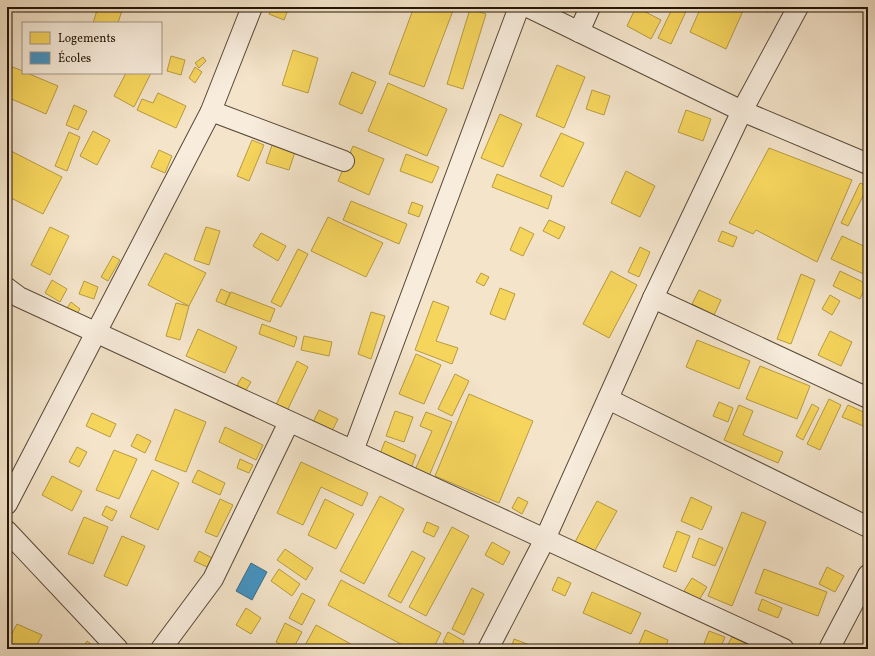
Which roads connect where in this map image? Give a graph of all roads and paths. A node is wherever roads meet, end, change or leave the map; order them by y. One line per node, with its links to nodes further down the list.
1 (252, 7): 7 (street)
2 (518, 7): 17 (street)
3 (528, 7): 6 (street)
4 (590, 7): 6 (street)
5 (798, 7): 8 (street)
6 (579, 32): 8 (street)
7 (211, 111): 9 (street); 13 (street)
8 (742, 111): 10 (street); 12 (street)
9 (344, 161)
10 (868, 164)
11 (7, 288): 13 (street)
12 (653, 298): 14 (street); 15 (street)
13 (96, 332): 16 (street); 18 (street)
14 (868, 398)
15 (608, 399): 19 (street); 21 (street)
16 (289, 422): 17 (street); 24 (street)
17 (353, 450): 21 (street)
18 (7, 504)
19 (868, 527)
20 (7, 530): 23 (street)
21 (546, 539): 25 (street); 26 (street)
22 (868, 575): 27 (street)
23 (118, 649)
24 (161, 649)
25 (488, 649)
26 (784, 649)
27 (829, 649)

